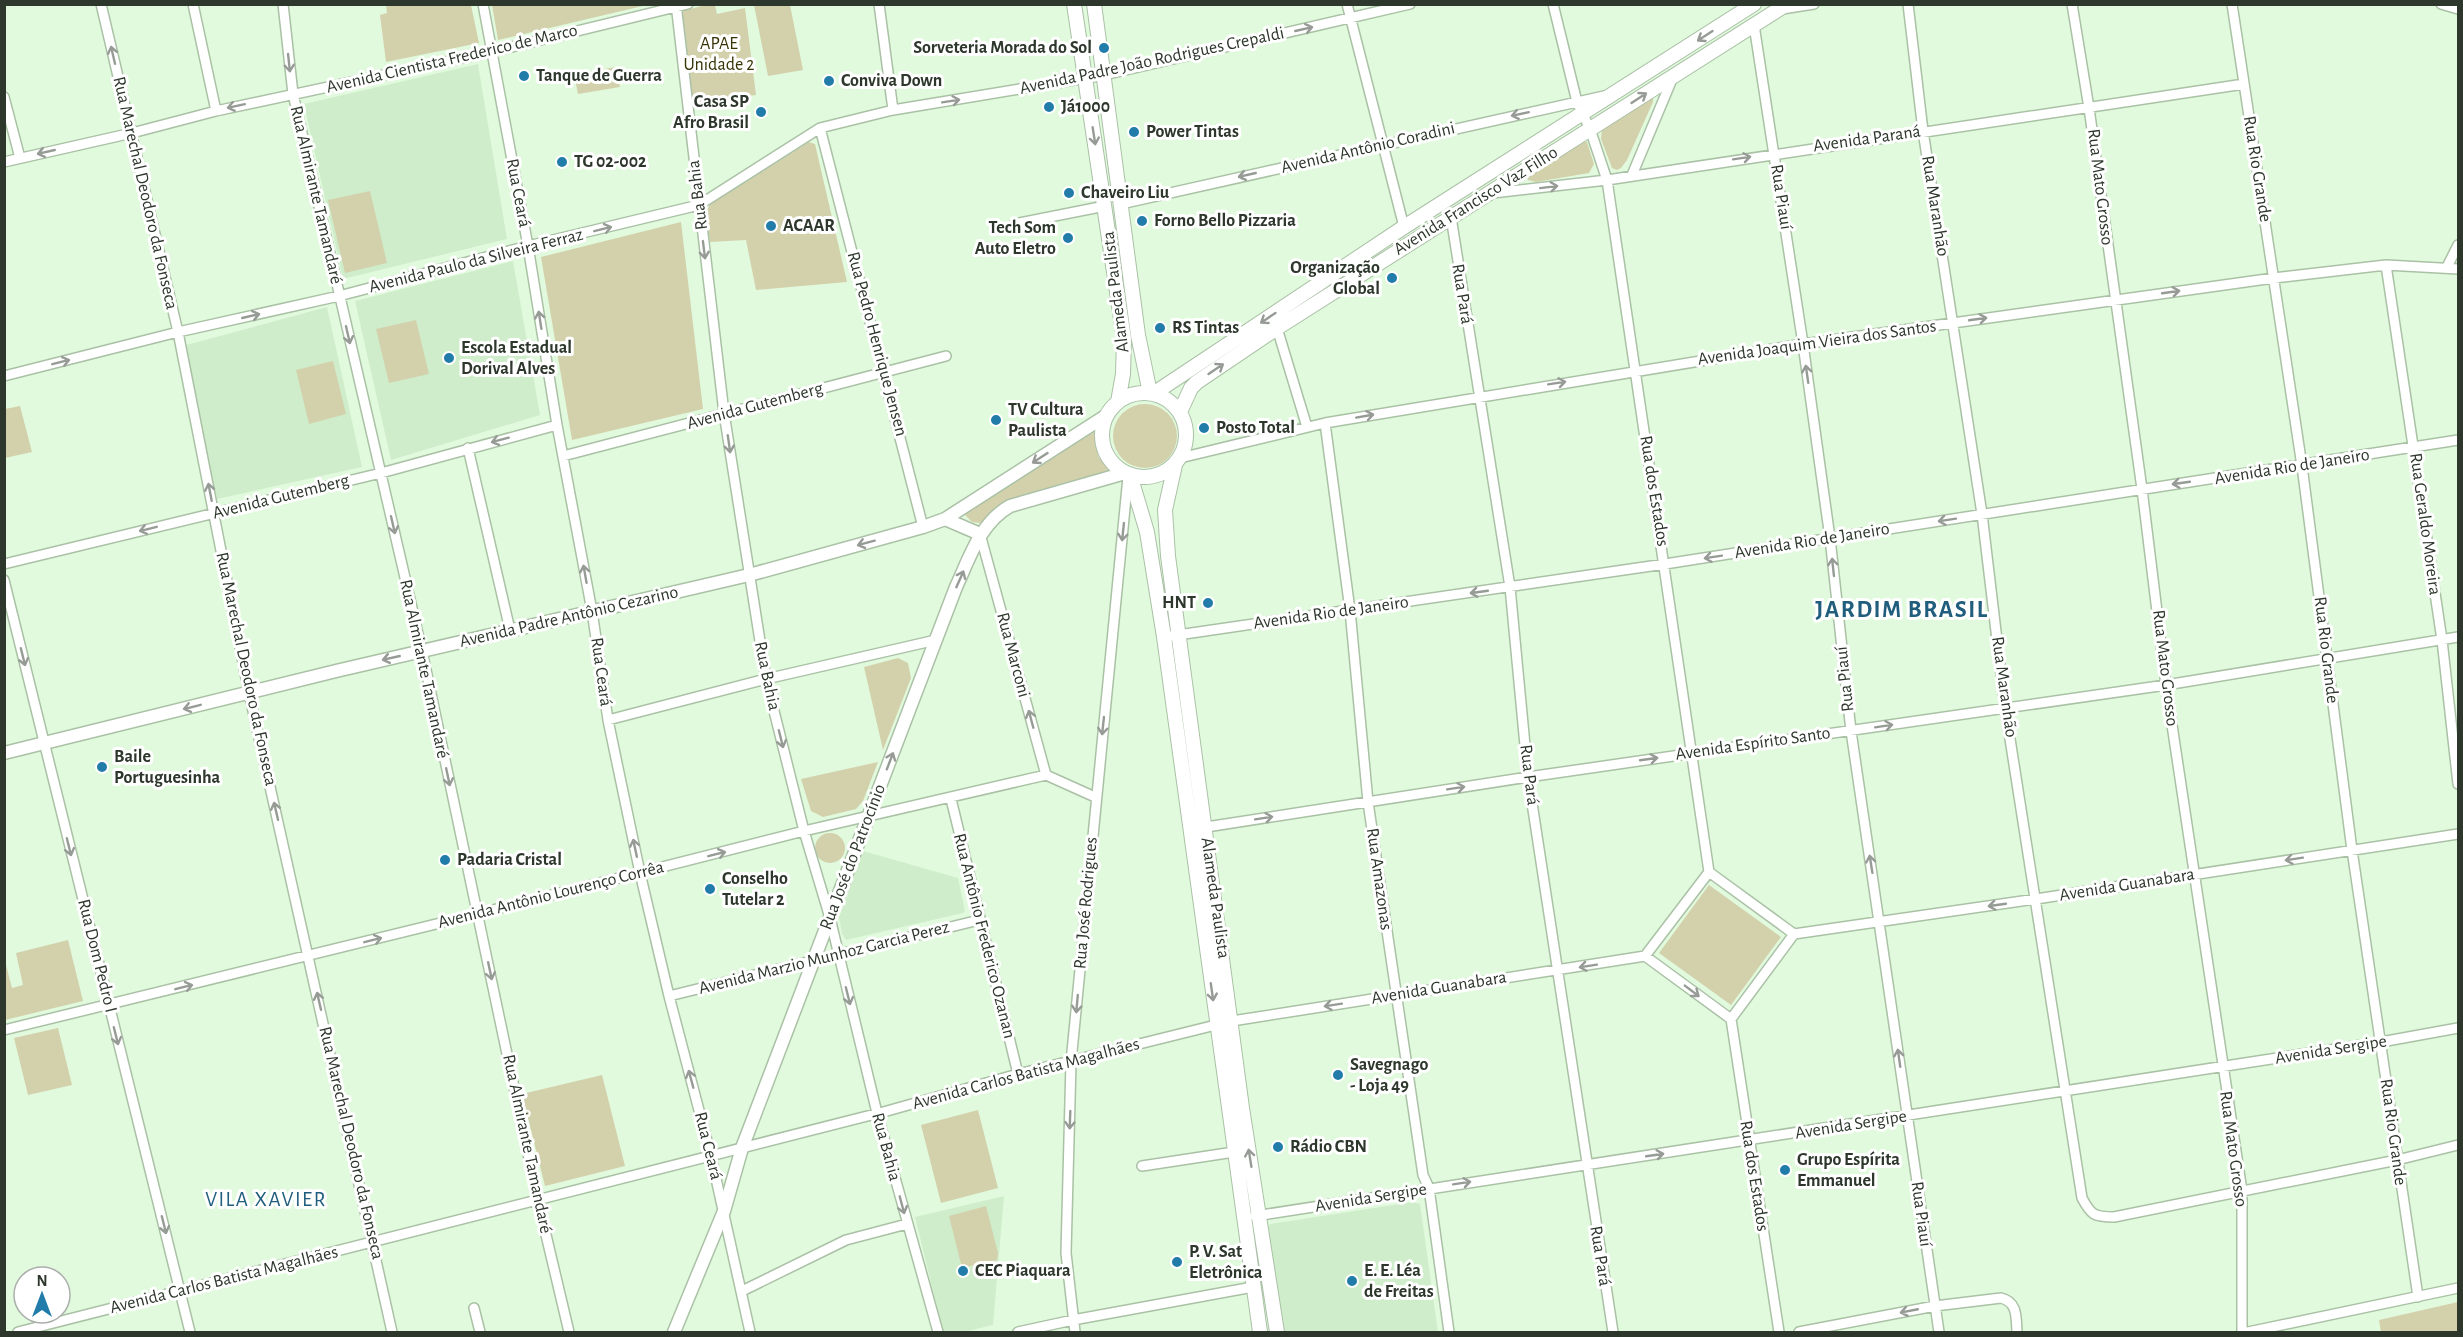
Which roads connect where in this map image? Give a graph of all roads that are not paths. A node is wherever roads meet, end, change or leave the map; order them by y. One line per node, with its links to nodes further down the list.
1 (101, 4): 39 (street, Rua Marechal Deodoro da Fonseca, one-way to 1)
2 (193, 4): 35 (street)
3 (283, 4): 29 (street, Rua Almirante Tamandaré, one-way to 29)
4 (483, 4): 23 (street, Rua Ceará)
5 (688, 4): 18 (street, Avenida Cientista Frederico de Marco)
6 (879, 4): 34 (street)
7 (1074, 4): 26 (main road, Alameda Paulista)
8 (1094, 4): 24 (main road, Alameda Paulista)
9 (1347, 4): 21 (street)
10 (1410, 4): 21 (street, Avenida Padre João Rodrigues Crepaldi)
11 (1553, 4): 28 (street, Rua dos Estados)
12 (1754, 4): 33 (main road, Avenida Francisco Vaz Filho, one-way to 33)
13 (1814, 4): 19 (street)
14 (1908, 4): 38 (street, Rua Maranhão)
15 (2072, 4): 32 (street, Rua Mato Grosso)
16 (2232, 4): 27 (street, Rua Rio Grande)
17 (2441, 4): 20 (street)
18 (676, 6): 23 (street, Avenida Cientista Frederico de Marco); 48 (street, Rua Bahia)
19 (1783, 7): 22 (main road, Avenida Francisco Vaz Filho)
20 (2458, 9)
21 (1350, 18): 24 (street, Avenida Padre João Rodrigues Crepaldi, one-way to 21); 40 (street)
22 (1754, 25): 25 (main road, Avenida Francisco Vaz Filho); 41 (street, Rua Piauí)
23 (491, 52): 29 (street, Avenida Cientista Frederico de Marco); 54 (street, Rua Ceará)
24 (1104, 75): 26 (street, Avenida Padre João Rodrigues Crepaldi); 47 (main road, Alameda Paulista)
25 (1674, 75): 37 (main road, Avenida Francisco Vaz Filho, one-way to 25); 44 (street)
26 (1086, 79): 34 (street, Avenida Padre João Rodrigues Crepaldi, one-way to 26); 49 (main road, Alameda Paulista, one-way to 49)
27 (2244, 84): 32 (street, Avenida Paraná); 58 (street, Rua Rio Grande)
28 (1573, 86): 31 (street); 33 (street, Rua dos Estados)
29 (293, 94): 35 (street, Avenida Cientista Frederico de Marco, one-way to 35); 59 (street, Rua Almirante Tamandaré)
30 (4, 97): 42 (street)
31 (1560, 106): 33 (street, Avenida Antônio Coradini); 40 (street, Avenida Antônio Coradini, one-way to 40)
32 (2089, 108): 38 (street, Avenida Paraná); 60 (street, Rua Mato Grosso)
33 (1580, 109): 37 (street, Rua dos Estados); 52 (main road, Avenida Francisco Vaz Filho)
34 (893, 110): 36 (street, Avenida Paulo da Silveira Ferraz)
35 (216, 111): 39 (street, Avenida Cientista Frederico de Marco)
36 (820, 128): 48 (street, Avenida Paulo da Silveira Ferraz); 67 (street, Rua Pedro Henrique Jensen)
37 (1590, 129): 45 (street, Rua dos Estados); 46 (main road, Avenida Francisco Vaz Filho)
38 (1923, 130): 41 (street, Avenida Paraná); 61 (street, Rua Maranhão)
39 (132, 133): 42 (street, Avenida Cientista Frederico de Marco, one-way to 42); 63 (street, Rua Marechal Deodoro da Fonseca)
40 (1383, 144): 47 (street, Avenida Antônio Coradini, one-way to 47); 52 (street)
41 (1774, 153): 44 (street, Avenida Paraná, one-way to 41); 64 (street, Rua Piauí)
42 (20, 158): 43 (street, Avenida Cientista Frederico de Marco)
43 (4, 162)
44 (1632, 175): 45 (street, Avenida Paraná)
45 (1607, 180): 46 (street, Avenida Paraná, one-way to 45); 66 (street, Rua dos Estados)
46 (1491, 194): 50 (main road, Avenida Francisco Vaz Filho)
47 (1121, 204): 69 (main road, Alameda Paulista)
48 (699, 205): 54 (street, Avenida Paulo da Silveira Ferraz, one-way to 48); 73 (street, Rua Bahia, one-way to 73)
49 (1105, 206): 51 (street); 71 (main road, Alameda Paulista)
50 (1451, 217): 62 (main road, Avenida Francisco Vaz Filho); 70 (street, Rua Pará)
51 (1014, 224)
52 (1404, 227): 69 (main road, Avenida Francisco Vaz Filho, one-way to 69)
53 (2458, 245): 56 (street)
54 (528, 246): 59 (street, Avenida Paulo da Silveira Ferraz); 76 (street, Rua Ceará, one-way to 54)
55 (2386, 265): 56 (street, Avenida Joaquim Vieira dos Santos); 58 (street, Avenida Joaquim Vieira dos Santos); 80 (street, Rua Geraldo Moreira)
56 (2448, 267): 57 (street, Avenida Joaquim Vieira dos Santos)
57 (2458, 269)
58 (2274, 278): 60 (street, Avenida Joaquim Vieira dos Santos, one-way to 58); 83 (street, Rua Rio Grande)
59 (339, 296): 63 (street, Avenida Paulo da Silveira Ferraz, one-way to 59); 84 (street, Rua Almirante Tamandaré, one-way to 84)
60 (2115, 300): 61 (street, Avenida Joaquim Vieira dos Santos, one-way to 60); 86 (street, Rua Mato Grosso)
61 (1953, 323): 64 (street, Avenida Joaquim Vieira dos Santos); 88 (street, Rua Maranhão)
62 (1277, 328): 72 (main road, Avenida Francisco Vaz Filho, one-way to 62); 77 (street)
63 (178, 332): 68 (street, Avenida Paulo da Silveira Ferraz, one-way to 63); 87 (street, Rua Marechal Deodoro da Fonseca, one-way to 63)
64 (1803, 344): 66 (street, Avenida Joaquim Vieira dos Santos); 92 (street, Rua Piauí, one-way to 64)
65 (946, 357): 67 (street, Avenida Gutemberg)
66 (1636, 370): 70 (street, Avenida Joaquim Vieira dos Santos, one-way to 66); 94 (street, Rua dos Estados)
67 (885, 372): 73 (street, Avenida Gutemberg); 90 (street, Rua Pedro Henrique Jensen)
68 (4, 376)
69 (1152, 394): 71 (main road); 72 (main road)
70 (1478, 396): 75 (street, Avenida Joaquim Vieira dos Santos, one-way to 70); 97 (street, Rua Pará)
71 (1118, 402): 74 (main road)
72 (1180, 412): 82 (main road)
73 (724, 414): 81 (street, Avenida Gutemberg); 95 (street, Rua Bahia, one-way to 95)
74 (1107, 415): 85 (main road); 89 (street, Avenida Padre Antônio Cezarino, one-way to 89)
75 (1325, 423): 77 (street, Avenida Joaquim Vieira dos Santos); 98 (street, Rua Amazonas)
76 (557, 425): 79 (street, Avenida Gutemberg, one-way to 79); 81 (street, Rua Ceará)
77 (1307, 427): 82 (street, Avenida Joaquim Vieira dos Santos)
78 (2458, 441): 80 (street, Avenida Rio de Janeiro)
79 (468, 448): 84 (street, Avenida Gutemberg); 101 (street)
80 (2414, 448): 83 (street, Avenida Rio de Janeiro); 106 (street, Rua Geraldo Moreira)
81 (563, 456): 99 (street, Rua Ceará, one-way to 81)
82 (1177, 461): 85 (main road); 102 (main road, Alameda Paulista)
83 (2302, 466): 86 (street, Avenida Rio de Janeiro, one-way to 86); 108 (street, Rua Rio Grande)
84 (381, 473): 87 (street, Avenida Gutemberg); 107 (street, Rua Almirante Tamandaré, one-way to 107)
85 (1128, 474): 91 (street, Rua José do Patrocínio); 103 (main road, Alameda Paulista); 121 (street, Rua José Rodrigues, one-way to 121)
86 (2142, 489): 88 (street, Avenida Rio de Janeiro); 110 (street, Rua Mato Grosso)
87 (214, 513): 93 (street, Avenida Gutemberg, one-way to 93); 111 (street, Rua Marechal Deodoro da Fonseca)
88 (1982, 514): 92 (street, Avenida Rio de Janeiro, one-way to 92); 112 (street, Rua Maranhão)
89 (945, 519): 90 (street, Avenida Padre Antônio Cezarino); 91 (street)
90 (923, 527): 95 (street, Avenida Padre Antônio Cezarino, one-way to 95)
91 (980, 534): 105 (street, Rua José do Patrocínio, one-way to 91); 118 (street, Rua Marconi, one-way to 91)
92 (1830, 538): 94 (street, Avenida Rio de Janeiro, one-way to 94); 114 (street, Rua Piauí, one-way to 92)
93 (4, 564)
94 (1665, 564): 97 (street, Avenida Rio de Janeiro); 117 (street, Rua dos Estados)
95 (749, 574): 99 (street, Avenida Padre Antônio Cezarino); 109 (street, Rua Bahia)
96 (4, 580): 100 (street, Rua Dom Pedro I)
97 (1510, 587): 98 (street, Avenida Rio de Janeiro, one-way to 98); 119 (street, Rua Pará)
98 (1350, 610): 102 (street, Avenida Rio de Janeiro); 123 (street, Rua Amazonas)
99 (592, 611): 101 (street, Avenida Padre Antônio Cezarino); 113 (street, Rua Ceará)
100 (9, 622): 115 (street, Rua Dom Pedro I, one-way to 115)
101 (510, 630): 107 (street, Avenida Padre Antônio Cezarino)
102 (1179, 634): 103 (street, Avenida Rio de Janeiro); 125 (main road, Alameda Paulista)
103 (1164, 637): 126 (main road, Alameda Paulista)
104 (2458, 638): 106 (street, Avenida Espírito Santo)
105 (936, 640): 109 (street); 124 (street, Rua José do Patrocínio, one-way to 105)
106 (2442, 640): 108 (street, Avenida Espírito Santo); 120 (street, Rua Geraldo Moreira)
107 (422, 651): 111 (street, Avenida Padre Antônio Cezarino, one-way to 111); 134 (street, Rua Almirante Tamandaré, one-way to 134)
108 (2328, 659): 110 (street, Avenida Espírito Santo); 129 (street, Rua Rio Grande)
109 (766, 679): 113 (street); 127 (street, Rua Bahia, one-way to 127)
110 (2166, 685): 112 (street, Avenida Espírito Santo); 132 (street, Rua Mato Grosso)
111 (249, 693): 115 (street, Avenida Padre Antônio Cezarino, one-way to 115); 140 (street, Rua Marechal Deodoro da Fonseca, one-way to 111)
112 (2006, 707): 114 (street, Avenida Espírito Santo, one-way to 112); 133 (street, Rua Maranhão)
113 (608, 720): 131 (street, Rua Ceará, one-way to 113)
114 (1851, 730): 117 (street, Avenida Espírito Santo); 137 (street, Rua Piauí, one-way to 114)
115 (44, 743): 116 (street, Avenida Padre Antônio Cezarino); 146 (street, Rua Dom Pedro I, one-way to 146)
116 (4, 753)
117 (1692, 753): 119 (street, Avenida Espírito Santo, one-way to 117); 130 (street, Rua dos Estados)
118 (1046, 775): 121 (street); 122 (street, Avenida Antônio Lourenço Corrêa)
119 (1528, 777): 123 (street, Avenida Espírito Santo, one-way to 119); 143 (street, Rua Pará)
120 (2458, 784)
121 (1095, 797): 153 (street, Rua José Rodrigues, one-way to 153)
122 (951, 799): 124 (street, Avenida Antônio Lourenço Corrêa); 136 (street, Rua Antônio Frederico Ozanan)
123 (1368, 802): 125 (street, Avenida Espírito Santo, one-way to 123); 144 (street, Rua Amazonas)
124 (869, 816): 127 (street, Avenida Antônio Lourenço Corrêa); 135 (street, Rua José do Patrocínio)
125 (1206, 827): 126 (street, Avenida Espírito Santo); 148 (main road, Alameda Paulista)
126 (1189, 830): 149 (main road, Alameda Paulista, one-way to 149)
127 (804, 831): 131 (street, Avenida Antônio Lourenço Corrêa, one-way to 127); 135 (street, Rua Bahia)
128 (2458, 834): 129 (street, Avenida Guanabara)
129 (2352, 850): 132 (street, Avenida Guanabara, one-way to 132); 152 (street, Rua Rio Grande)
130 (1709, 872): 138 (street); 141 (street)
131 (640, 873): 134 (street, Avenida Antônio Lourenço Corrêa); 145 (street, Rua Ceará)
132 (2194, 874): 133 (street, Avenida Guanabara); 154 (street, Rua Mato Grosso)
133 (2036, 899): 137 (street, Avenida Guanabara, one-way to 137); 156 (street, Rua Maranhão)
134 (477, 914): 140 (street, Avenida Antônio Lourenço Corrêa, one-way to 134); 169 (street, Rua Almirante Tamandaré, one-way to 169)
135 (830, 918): 139 (street, Rua Bahia); 142 (street, Rua José do Patrocínio)
136 (979, 920): 139 (street, Avenida Marzio Munhoz Garcia Perez); 155 (street, Rua Antônio Frederico Ozanan)
137 (1880, 922): 138 (street, Avenida Guanabara); 158 (street, Rua Piauí, one-way to 137)
138 (1794, 934): 147 (street)
139 (837, 954): 142 (street, Avenida Marzio Munhoz Garcia Perez); 157 (street, Rua Bahia, one-way to 157)
140 (309, 956): 146 (street, Avenida Antônio Lourenço Corrêa, one-way to 140); 174 (street, Rua Marechal Deodoro da Fonseca, one-way to 140)
141 (1645, 956): 143 (street, Avenida Guanabara, one-way to 143); 147 (street, one-way to 147)
142 (814, 960): 145 (street, Avenida Marzio Munhoz Garcia Perez); 161 (street, Rua José do Patrocínio)
143 (1557, 970): 144 (street, Avenida Guanabara); 165 (street, Rua Pará)
144 (1396, 995): 148 (street, Avenida Guanabara, one-way to 148); 167 (street, Rua Amazonas)
145 (669, 996): 163 (street, Rua Ceará, one-way to 145)
146 (109, 1005): 151 (street, Avenida Antônio Lourenço Corrêa); 177 (street, Rua Dom Pedro I, one-way to 177)
147 (1731, 1019): 159 (street, Rua dos Estados)
148 (1232, 1021): 149 (street, Avenida Carlos Batista Magalhães); 171 (main road, Alameda Paulista, one-way to 148)
149 (1217, 1025): 153 (street, Avenida Carlos Batista Magalhães); 162 (main road, Alameda Paulista)
150 (2458, 1028): 152 (street, Avenida Sergipe)
151 (4, 1030)
152 (2381, 1042): 154 (street, Avenida Sergipe); 164 (street, Rua Rio Grande)
153 (1071, 1062): 155 (street, Avenida Carlos Batista Magalhães); 182 (street, Rua José Rodrigues, one-way to 182)
154 (2222, 1067): 156 (street, Avenida Sergipe); 168 (street, Rua Mato Grosso)
155 (1018, 1074): 157 (street, Avenida Carlos Batista Magalhães)
156 (2064, 1092): 158 (street, Avenida Sergipe); 168 (street, Rua Maranhão)
157 (877, 1113): 161 (street, Avenida Carlos Batista Magalhães); 173 (street, Rua Bahia, one-way to 173)
158 (1907, 1116): 159 (street, Avenida Sergipe); 180 (street, Rua Piauí)
159 (1748, 1141): 165 (street, Avenida Sergipe, one-way to 159); 197 (street, Rua dos Estados)
160 (2458, 1145): 164 (street)
161 (742, 1148): 163 (street, Avenida Carlos Batista Magalhães); 170 (street, Rua José do Patrocínio)
162 (1234, 1152): 166 (street); 172 (main road, Alameda Paulista)
163 (711, 1156): 169 (street, Avenida Carlos Batista Magalhães); 170 (street, Rua Ceará)
164 (2397, 1160): 168 (street); 179 (street, Rua Rio Grande)
165 (1586, 1165): 167 (street, Avenida Sergipe, one-way to 165); 196 (street, Rua Pará)
166 (1142, 1166)
167 (1429, 1188): 171 (street, Avenida Sergipe); 195 (street, Rua Amazonas)
168 (2242, 1191): 201 (street, Rua Mato Grosso)
169 (538, 1201): 174 (street, Avenida Carlos Batista Magalhães); 187 (street, Rua Almirante Tamandaré)
170 (724, 1211): 178 (street, Rua Ceará); 188 (street, Rua José do Patrocínio)
171 (1259, 1215): 172 (street, Avenida Sergipe); 194 (main road, Alameda Paulista)
172 (1244, 1218): 175 (main road, Alameda Paulista)
173 (907, 1224): 178 (street); 190 (street, Rua Bahia)
174 (373, 1242): 177 (street, Avenida Carlos Batista Magalhães); 185 (street, Rua Marechal Deodoro da Fonseca)
175 (1253, 1287): 182 (street); 193 (main road, Alameda Paulista)
176 (2458, 1288): 179 (street)
177 (180, 1291): 183 (street, Avenida Carlos Batista Magalhães); 184 (street, Rua Dom Pedro I)
178 (742, 1291): 189 (street, Rua Ceará)
179 (2418, 1297): 202 (street)
180 (1935, 1306): 198 (street, one-way to 198); 199 (street, Rua Piauí); 200 (street)
181 (474, 1308): 186 (street)
182 (1073, 1320): 191 (street); 192 (street, Rua José Rodrigues)
183 (18, 1332)
184 (190, 1332)
185 (392, 1332)
186 (480, 1332)
187 (569, 1332)
188 (674, 1332)
189 (750, 1332)
190 (938, 1332)
191 (1018, 1332)
192 (1075, 1332)
193 (1260, 1332)
194 (1277, 1332)
195 (1449, 1332)
196 (1612, 1332)
197 (1779, 1332)
198 (1799, 1332)
199 (1939, 1332)
200 (2018, 1332)
201 (2242, 1332)
202 (2248, 1332)

